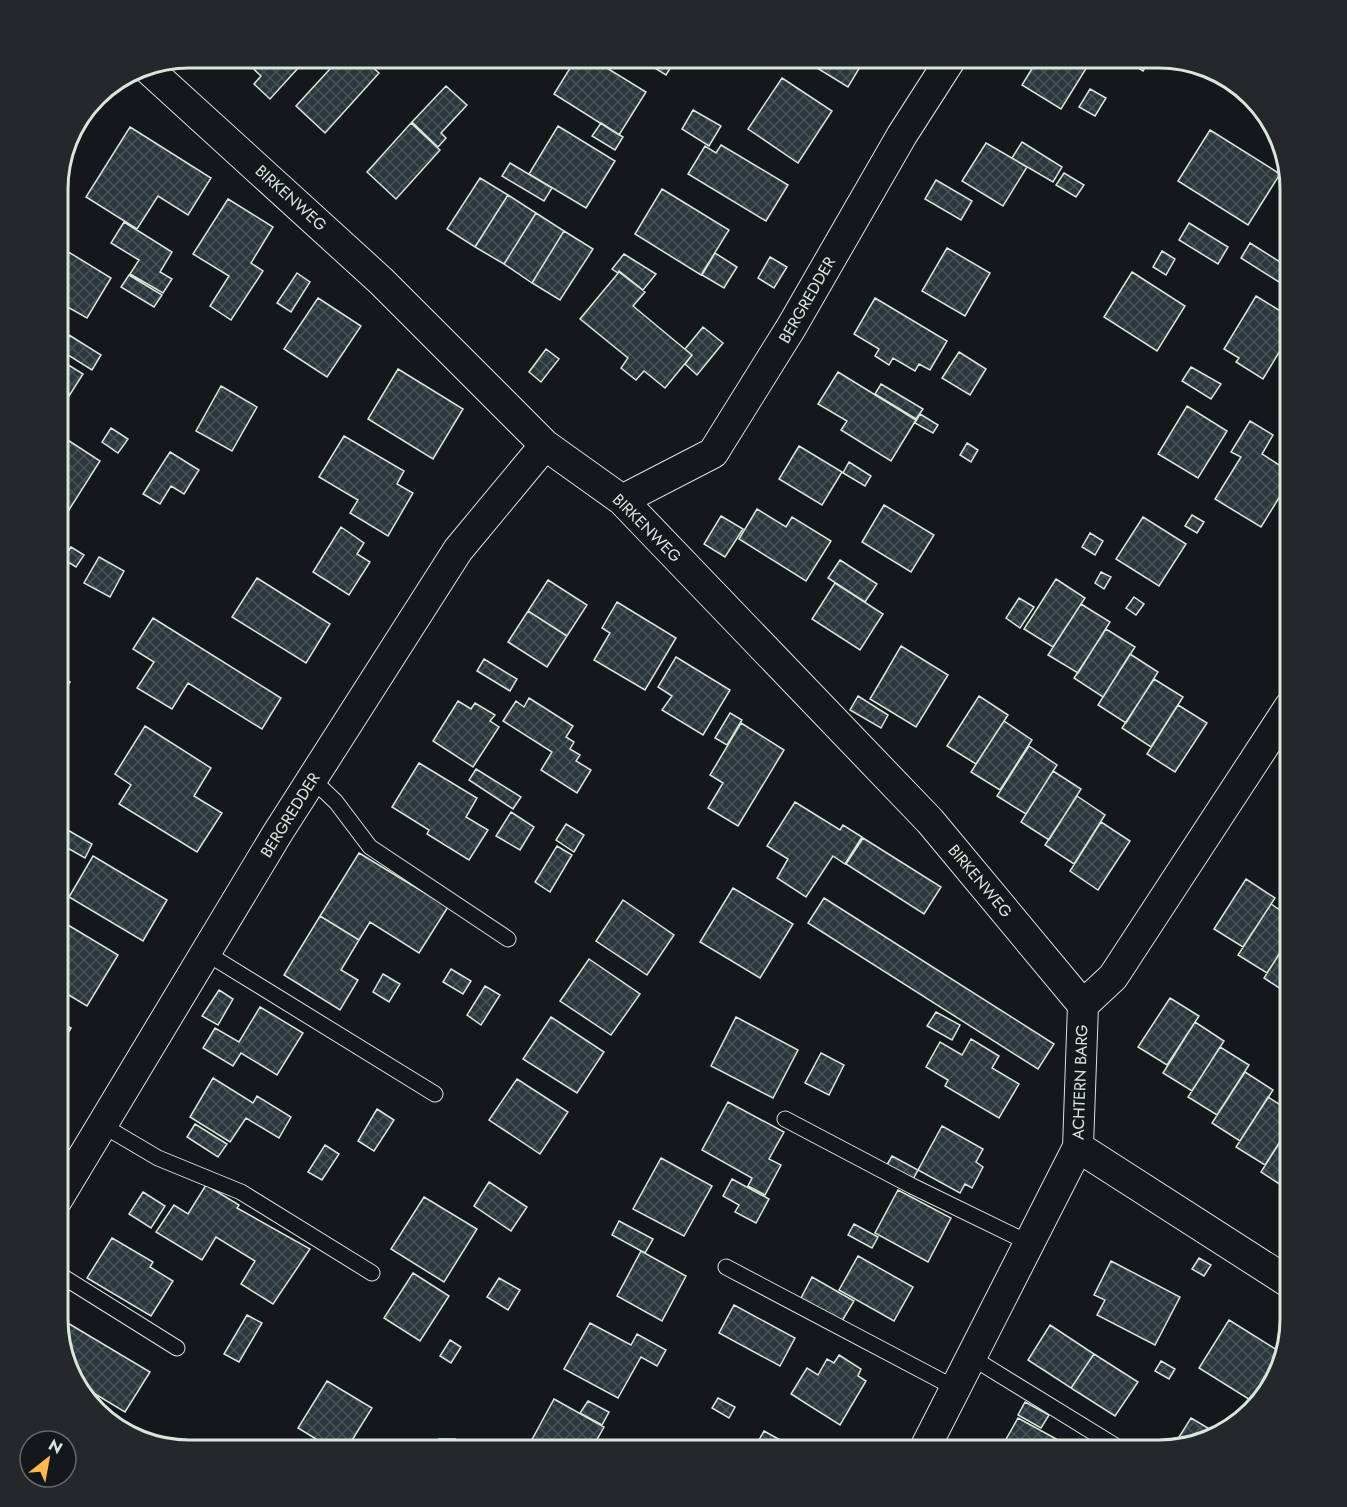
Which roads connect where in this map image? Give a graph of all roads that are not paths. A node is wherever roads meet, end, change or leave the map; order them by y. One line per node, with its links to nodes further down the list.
1 (945, 68): 4 (street, BERGREDDER)
2 (153, 73): 3 (street, BIRKENWEG)
3 (545, 445): 4 (street, BIRKENWEG); 6 (street, BERGREDDER)
4 (622, 500): 9 (street, BIRKENWEG)
5 (1280, 721): 9 (street, ACHTERN BARG)
6 (312, 779): 7 (lane); 8 (street, BERGREDDER)
7 (508, 939)
8 (206, 953): 10 (lane); 12 (street, BERGREDDER)
9 (1083, 1005): 13 (street, ACHTERN BARG)
10 (435, 1094)
11 (785, 1119): 15 (lane)
12 (102, 1125): 14 (street, BERGREDDER); 17 (lane)
13 (1078, 1147): 15 (street, ACHTERN BARG); 18 (street)
14 (68, 1182)
15 (1029, 1243): 21 (street, ACHTERN BARG)
16 (726, 1267): 22 (lane)
17 (372, 1273)
18 (1280, 1277)
19 (68, 1280): 20 (lane)
20 (177, 1348)
21 (971, 1357): 22 (street, ACHTERN BARG); 24 (lane)
22 (955, 1388): 23 (street, ACHTERN BARG)
23 (930, 1439)
24 (1104, 1439)

